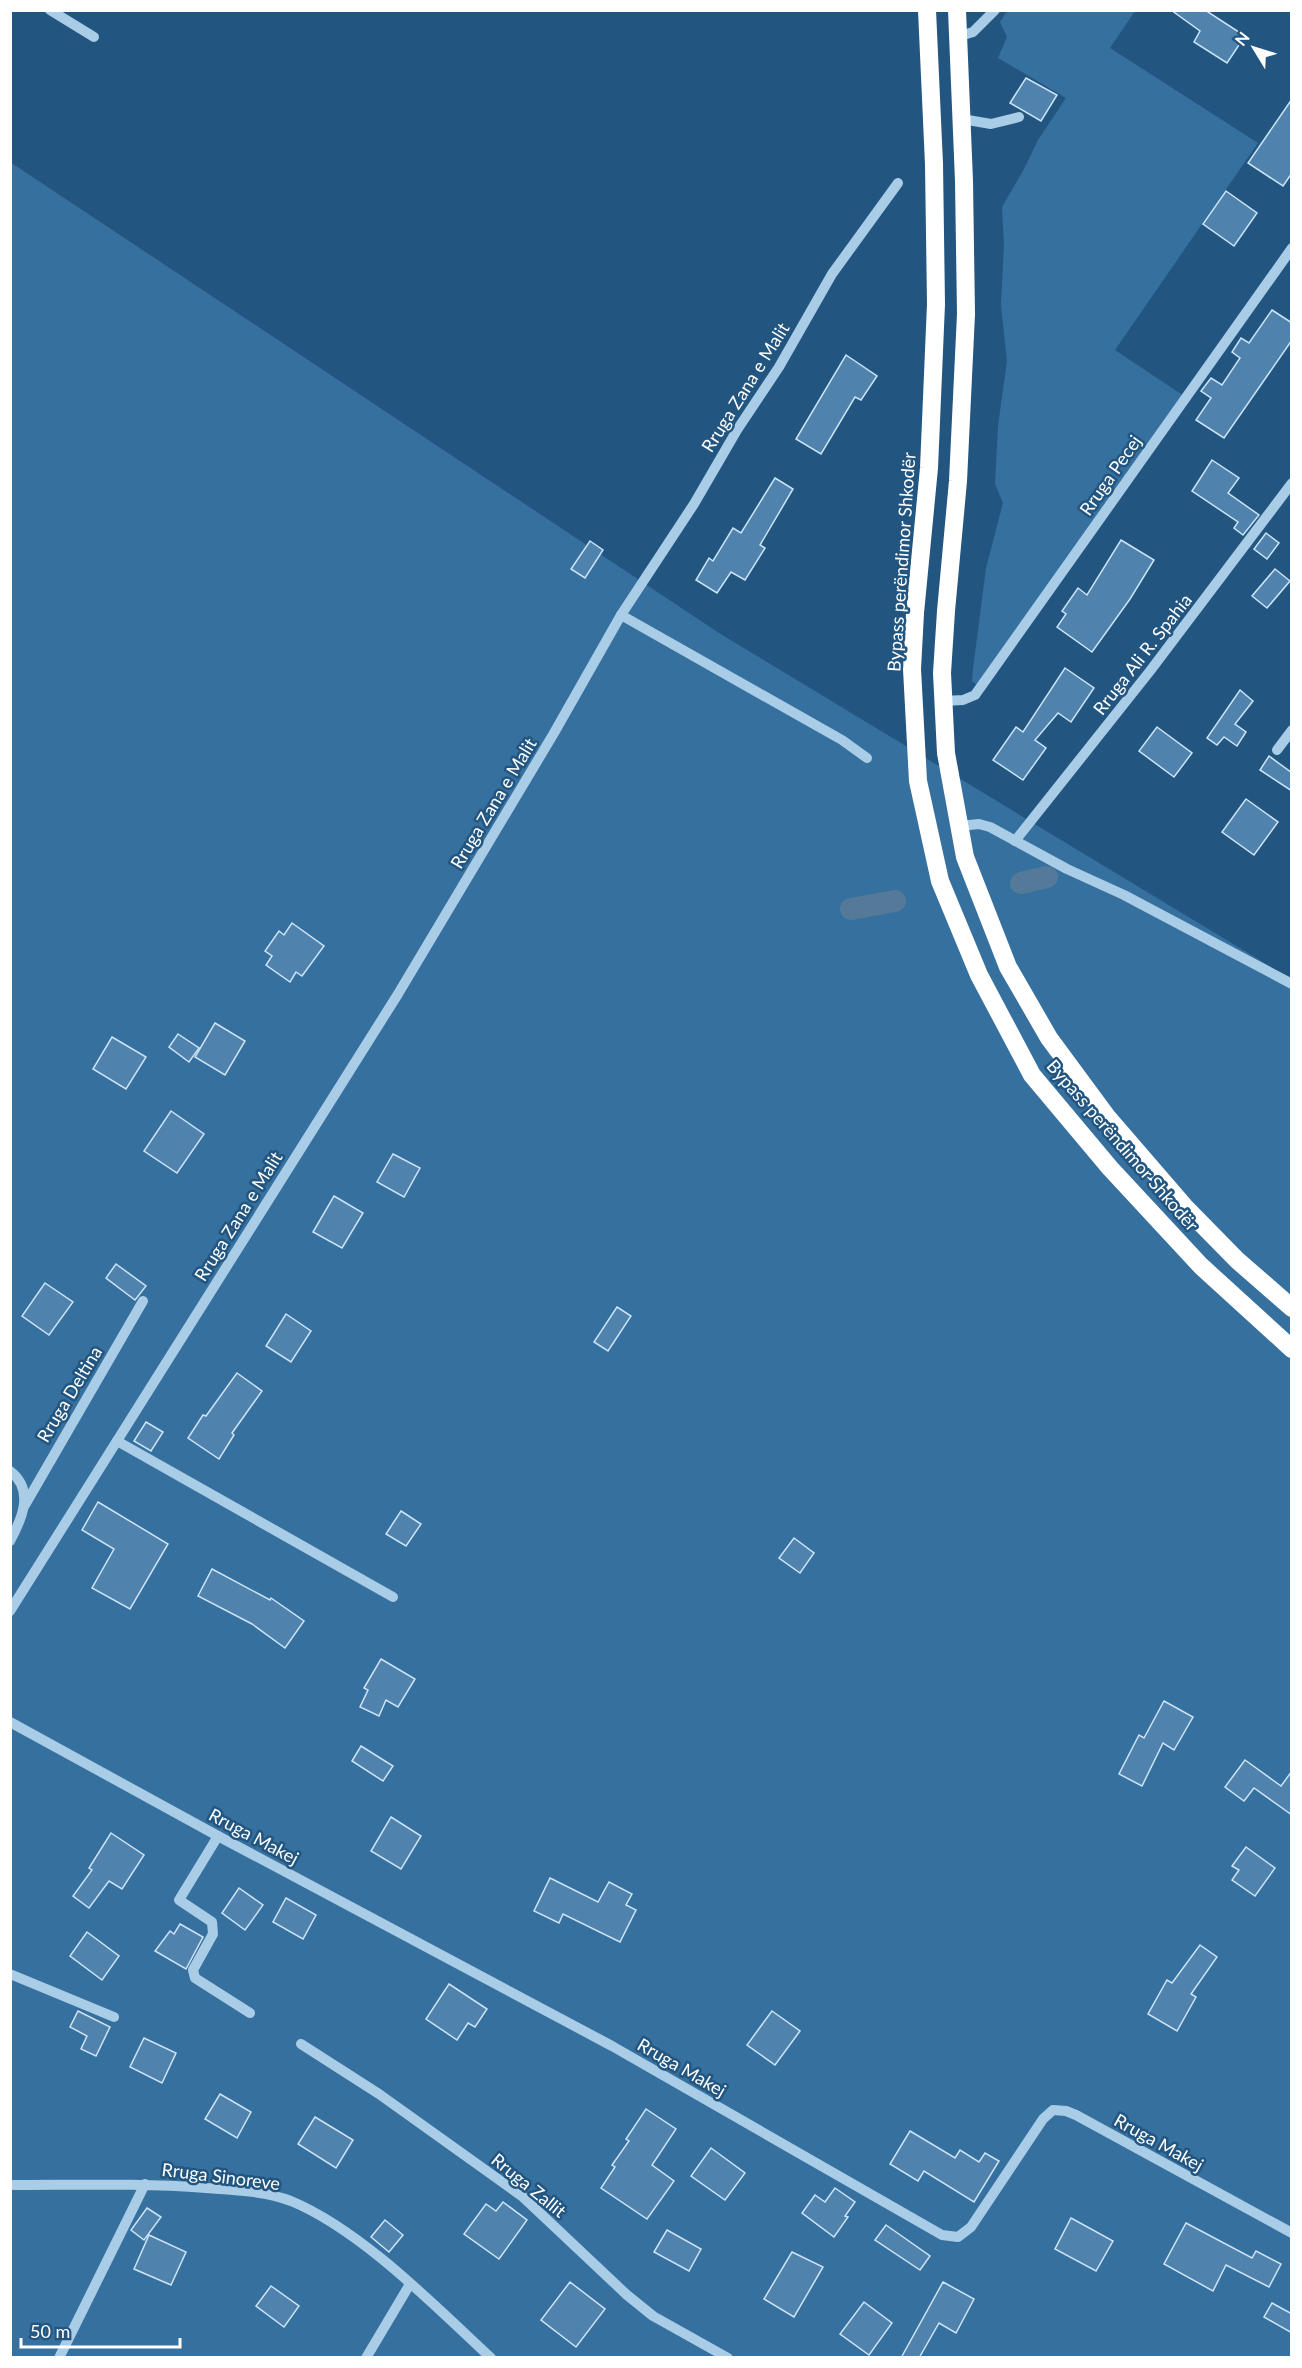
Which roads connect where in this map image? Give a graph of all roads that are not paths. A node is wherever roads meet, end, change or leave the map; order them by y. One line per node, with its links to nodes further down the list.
1 (50, 10): 5 (street)
2 (927, 10): 22 (highway, Bypass perëndimor Shkodër)
3 (957, 10): 6 (highway, Bypass perëndimor Shkodër)
4 (995, 10): 6 (street)
5 (94, 37)
6 (957, 37): 8 (highway, Bypass perëndimor Shkodër)
7 (1019, 117): 8 (street)
8 (962, 119): 13 (highway, Bypass perëndimor Shkodër)
9 (898, 183): 12 (street, Rruga Zana e Malit)
10 (1292, 248): 13 (street, Rruga Pecej)
11 (1292, 483): 18 (street, Rruga Ali R. Spahia)
12 (621, 615): 16 (street); 23 (street, Rruga Zana e Malit)
13 (944, 701): 17 (highway, Bypass perëndimor Shkodër)
14 (1292, 730): 15 (street)
15 (1277, 750)
16 (867, 758)
17 (959, 826): 18 (street); 21 (highway, Bypass perëndimor Shkodër)
18 (1015, 841): 19 (street)
19 (1291, 983)
20 (143, 1301): 25 (street, Rruga Deltina)
21 (1292, 1308)
22 (1292, 1349)
23 (117, 1441): 27 (street); 28 (street, Rruga Zana e Malit)
24 (10, 1471): 25 (street)
25 (25, 1505): 26 (street, Rruga Deltina)
26 (10, 1541)
27 (393, 1597)
28 (10, 1611)
29 (10, 1722): 30 (street, Rruga Makej)
30 (218, 1836): 32 (street); 37 (street, Rruga Makej)
31 (10, 1974): 33 (street)
32 (250, 2013)
33 (114, 2017)
34 (302, 2044): 42 (street, Rruga Zallit)
35 (145, 2184): 36 (street, Rruga Sinoreve); 38 (street, Rruga Sinoreve); 39 (street, Rruga Sinoreve)
36 (10, 2185)
37 (1292, 2233)
38 (410, 2284): 40 (street); 41 (street, Rruga Sinoreve)
39 (59, 2358)
40 (366, 2358)
41 (491, 2358)
42 (728, 2358)

